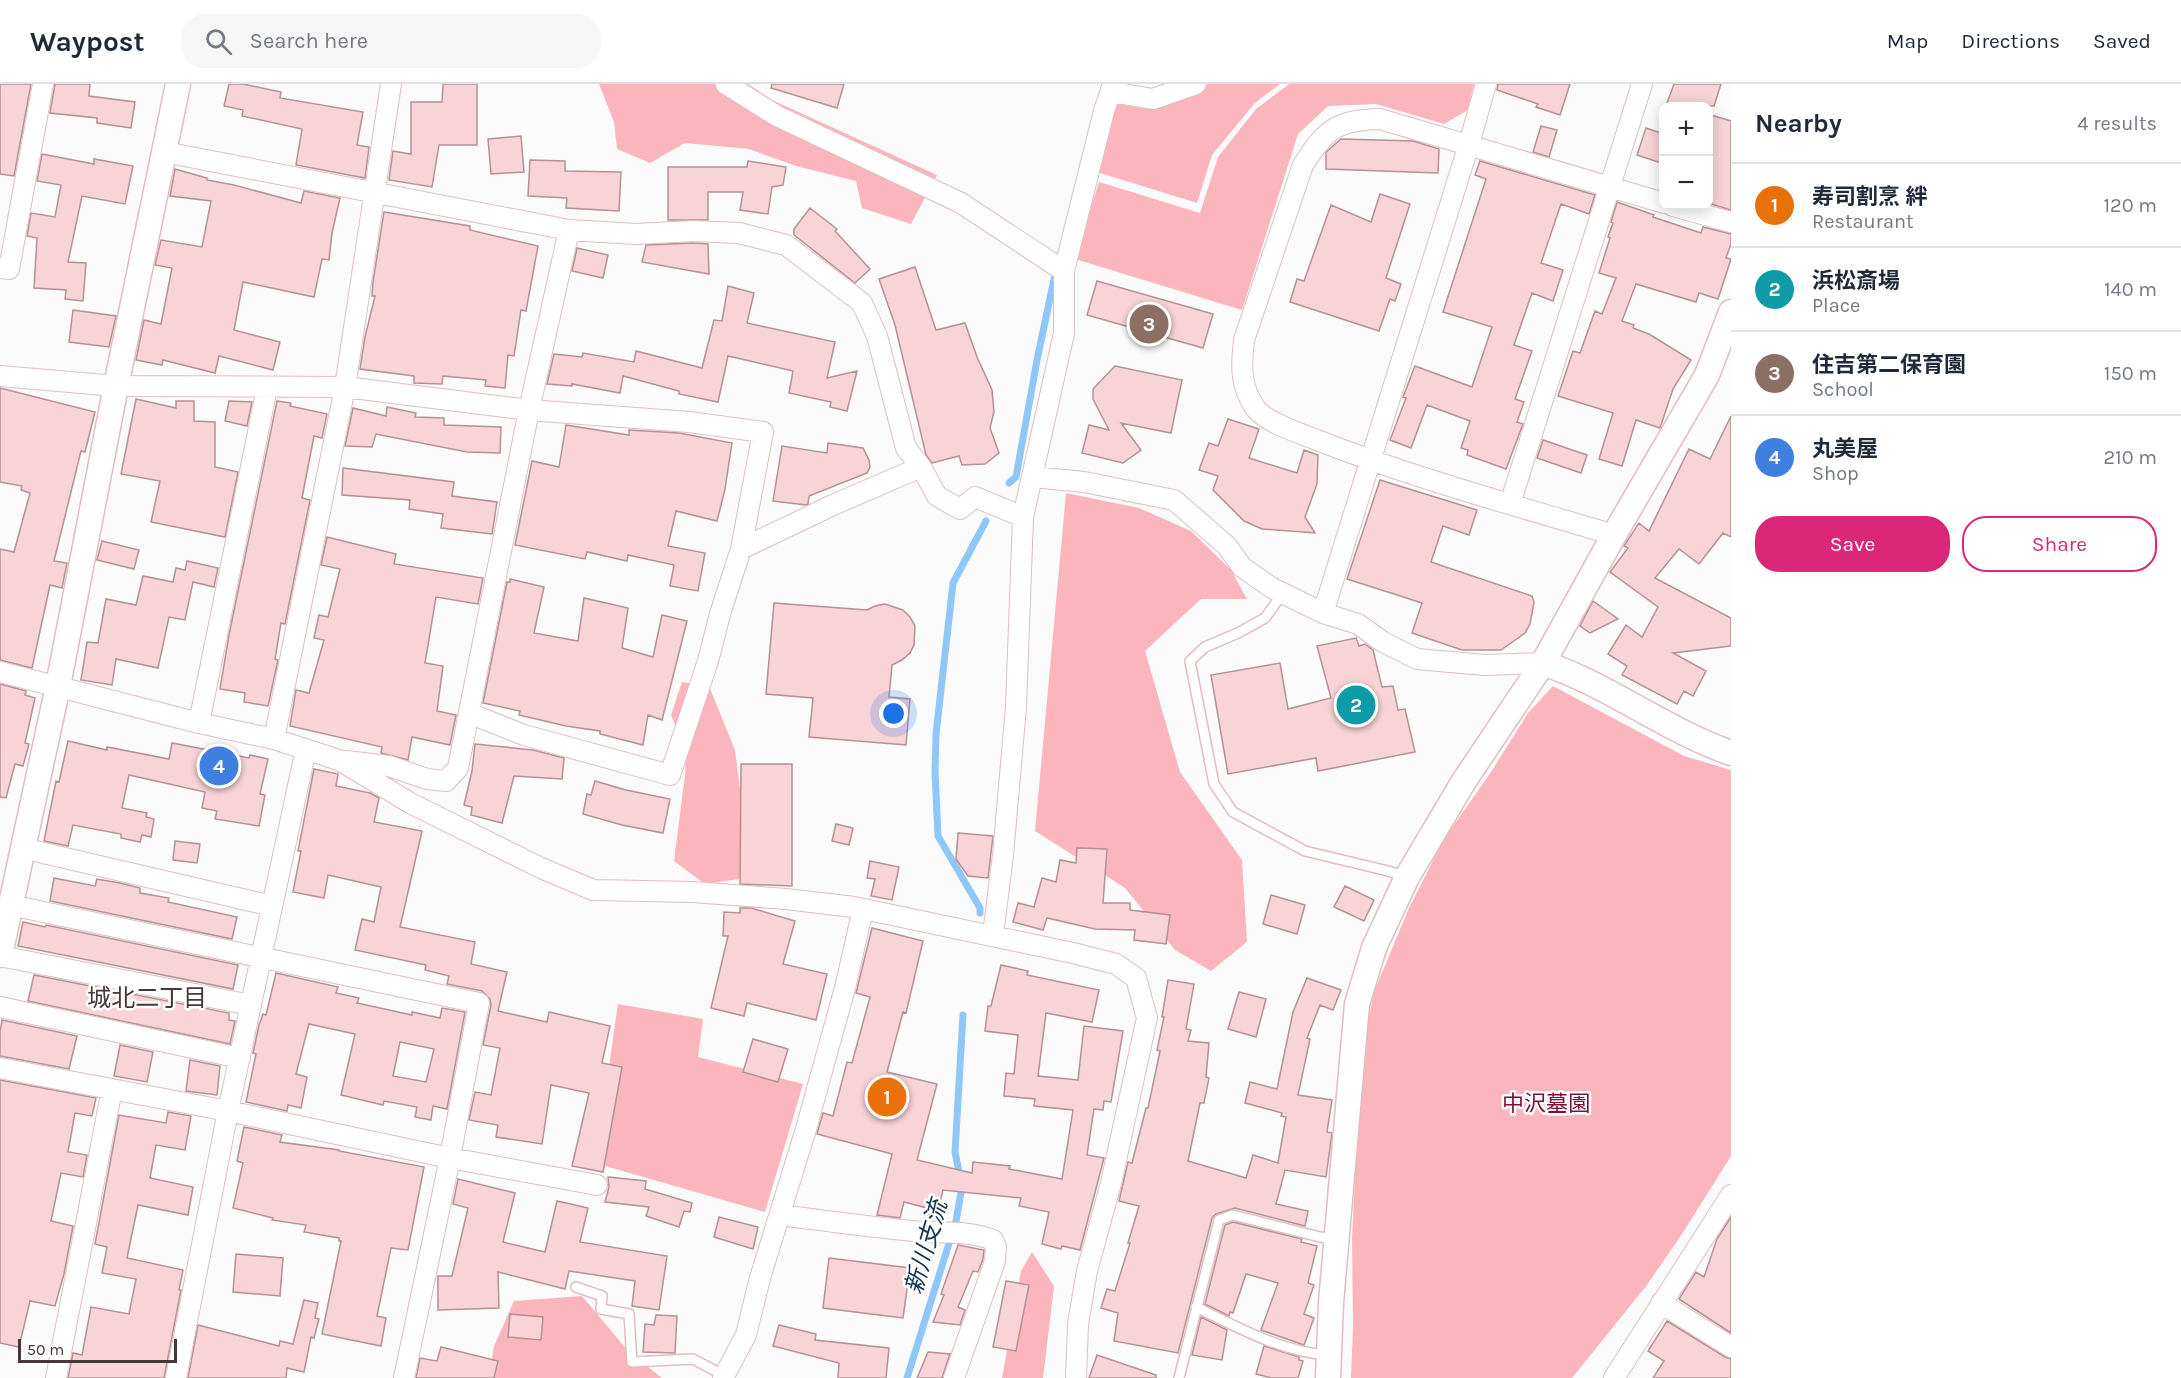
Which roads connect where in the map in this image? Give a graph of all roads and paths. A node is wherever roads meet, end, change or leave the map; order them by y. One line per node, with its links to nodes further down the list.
1 (43, 84): 17 (street)
2 (178, 84): 10 (street)
3 (391, 84): 12 (street)
4 (726, 84): 18 (street)
5 (1196, 84): 8 (street)
6 (1486, 84): 9 (street)
7 (1642, 84): 11 (street)
8 (1112, 88): 18 (street)
9 (1469, 144): 11 (street); 25 (street); 25 (street)
10 (164, 152): 12 (street); 21 (street)
11 (1610, 188): 13 (street); 28 (street)
12 (375, 194): 16 (street); 22 (street)
13 (1659, 202)
14 (1688, 210): 15 (street)
15 (1731, 222)
16 (569, 230): 24 (street); 26 (street)
17 (0, 268)
18 (1064, 272): 27 (street)
19 (1731, 312): 30 (street)
20 (0, 376): 21 (street)
21 (116, 386): 23 (street); 36 (street)
22 (345, 387): 23 (street); 24 (street); 39 (street)
23 (267, 388): 38 (street)
24 (529, 410): 31 (street); 37 (street)
25 (1371, 461): 28 (street); 33 (street)
26 (921, 467): 29 (street); 31 (street)
27 (1033, 477): 29 (street); 32 (street)
28 (1510, 504): 30 (street)
29 (1023, 517): 48 (street)
30 (1614, 535): 34 (street)
31 (741, 549): 37 (street)
32 (1282, 593): 33 (street); 44 (lane)
33 (1323, 613): 34 (street)
34 (1543, 663): 41 (street); 44 (street)
35 (0, 672): 36 (street)
36 (58, 686): 38 (street); 43 (street)
37 (471, 714): 42 (street)
38 (199, 723): 39 (street)
39 (274, 740): 40 (street)
40 (306, 749): 42 (street); 46 (street)
41 (1731, 753)
42 (339, 760): 47 (street)
43 (22, 848): 45 (street); 46 (street)
44 (1407, 877): 61 (street)
45 (10, 905): 49 (street); 50 (street)
46 (272, 906): 50 (street)
47 (863, 909): 48 (street); 60 (street)
48 (993, 935): 72 (street)
49 (0, 956): 51 (street)
50 (261, 958): 51 (street); 57 (street)
51 (251, 1005): 53 (street)
52 (0, 1007): 53 (street)
53 (240, 1058): 56 (street)
54 (0, 1068): 55 (street)
55 (112, 1089): 56 (street); 68 (street)
56 (228, 1111): 57 (street); 69 (street)
57 (450, 1158): 58 (street); 70 (street)
58 (597, 1185)
59 (1730, 1197): 63 (street)
60 (780, 1215): 67 (street); 71 (street)
61 (1337, 1239): 64 (lane); 66 (street)
62 (576, 1287): 67 (lane)
63 (1661, 1303): 65 (street); 74 (street)
64 (1196, 1307): 66 (lane); 73 (lane)
65 (1731, 1347)
66 (1329, 1367)
67 (724, 1377)
68 (56, 1378)
69 (176, 1378)
70 (404, 1378)
71 (954, 1378)
72 (1076, 1378)
73 (1179, 1378)
74 (1614, 1378)

